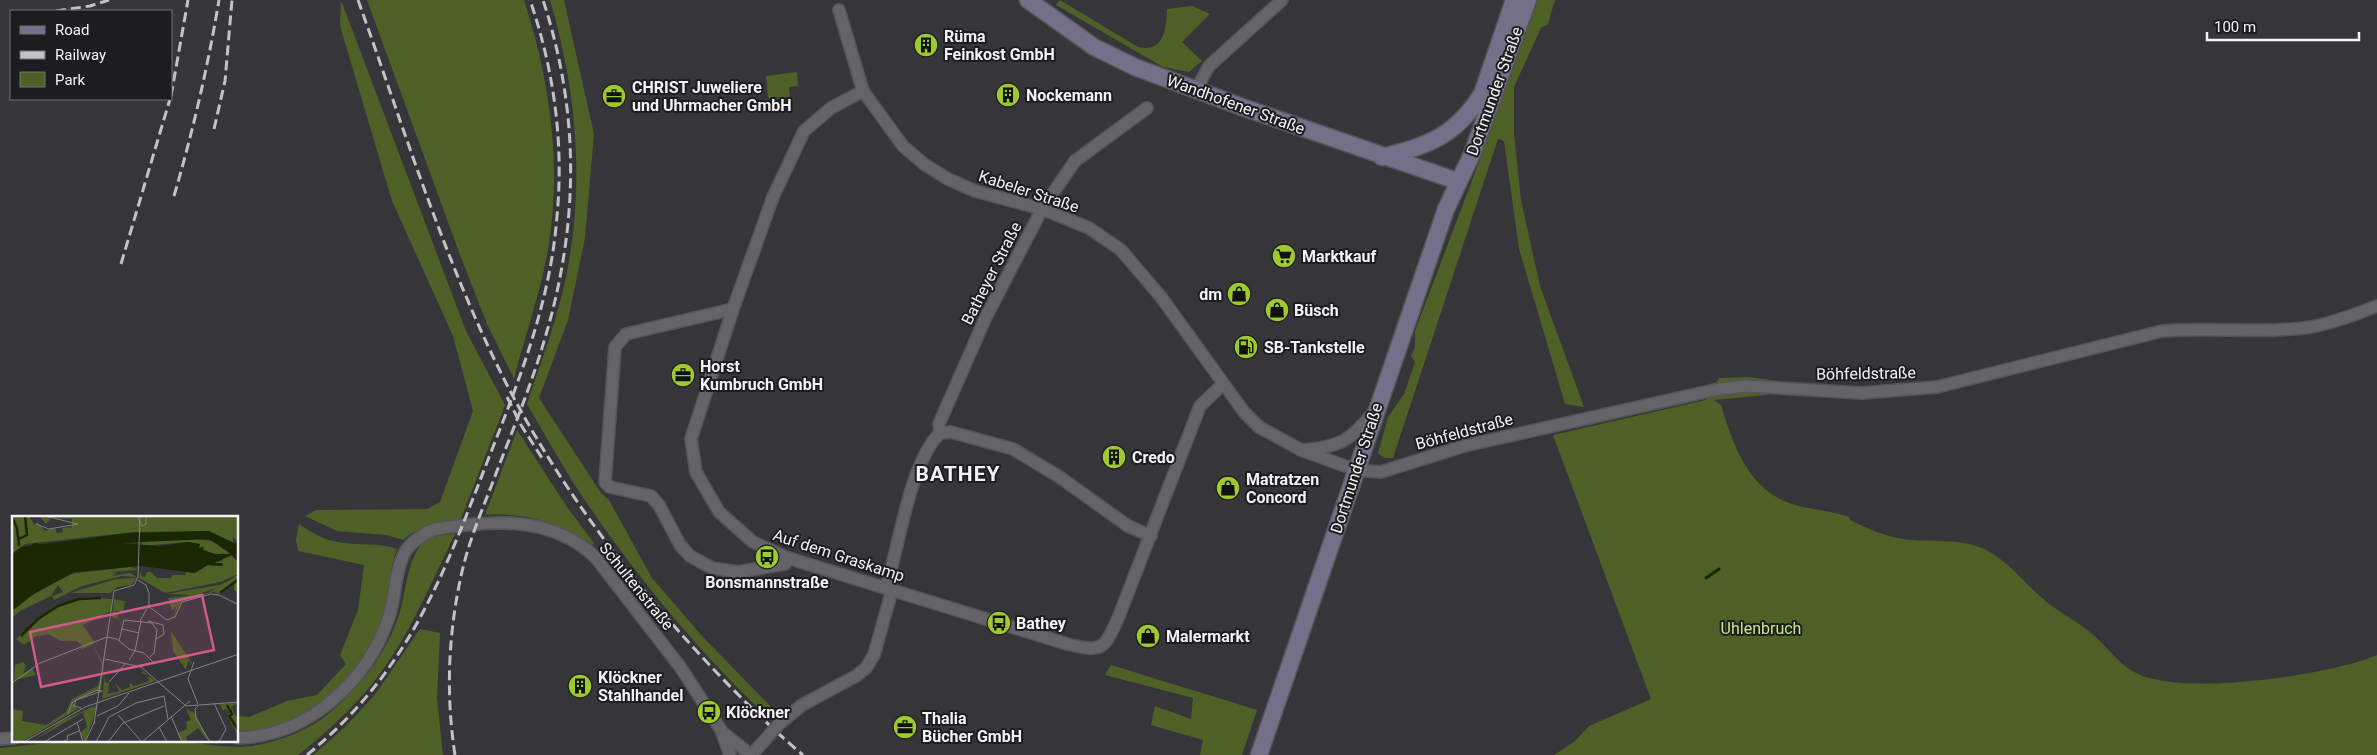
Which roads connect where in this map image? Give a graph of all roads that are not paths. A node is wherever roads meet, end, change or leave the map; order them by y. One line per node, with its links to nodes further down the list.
1 (1028, 0): 6 (main road, Wandhofener Straße)
2 (1282, 0): 6 (street)
3 (1514, 0): 8 (main road, Dortmunder Straße)
4 (1528, 0): 11 (main road, Dortmunder Straße)
5 (839, 10): 7 (street, Kabeler Straße)
6 (1196, 90): 10 (main road, Wandhofener Straße)
7 (863, 91): 12 (street, Kabeler Straße); 14 (street, Auf dem Graskamp)
8 (1483, 92): 10 (main road); 11 (main road, Dortmunder Straße)
9 (1147, 108): 12 (street, Batheyer Straße)
10 (1382, 156): 11 (main road, Wandhofener Straße)
11 (1457, 181): 16 (main road, Dortmunder Straße)
12 (1042, 209): 15 (street, Kabeler Straße); 17 (street, Batheyer Straße)
13 (2377, 306): 19 (street, Böhfeldstraße)
14 (733, 309): 21 (street, Auf dem Graskamp); 21 (street)
15 (1223, 384): 18 (street, Kabeler Straße); 20 (street, Auf dem Graskamp)
16 (1376, 409): 18 (street); 19 (main road, Dortmunder Straße)
17 (940, 433): 20 (street); 22 (street, Batheyer Straße)
18 (1301, 450): 19 (street, Kabeler Straße)
19 (1356, 470): 27 (main road, Dortmunder Straße)
20 (1150, 536): 22 (street, Auf dem Graskamp)
21 (788, 558): 22 (street, Auf dem Graskamp)
22 (889, 589): 26 (street, Batheyer Straße, bridge)
23 (721, 730): 24 (street, Schultenstraße); 25 (street, Schultenstraße); 26 (street, Schultenstraße)
24 (239, 738)
25 (730, 755)
26 (751, 755)
27 (1259, 755)

